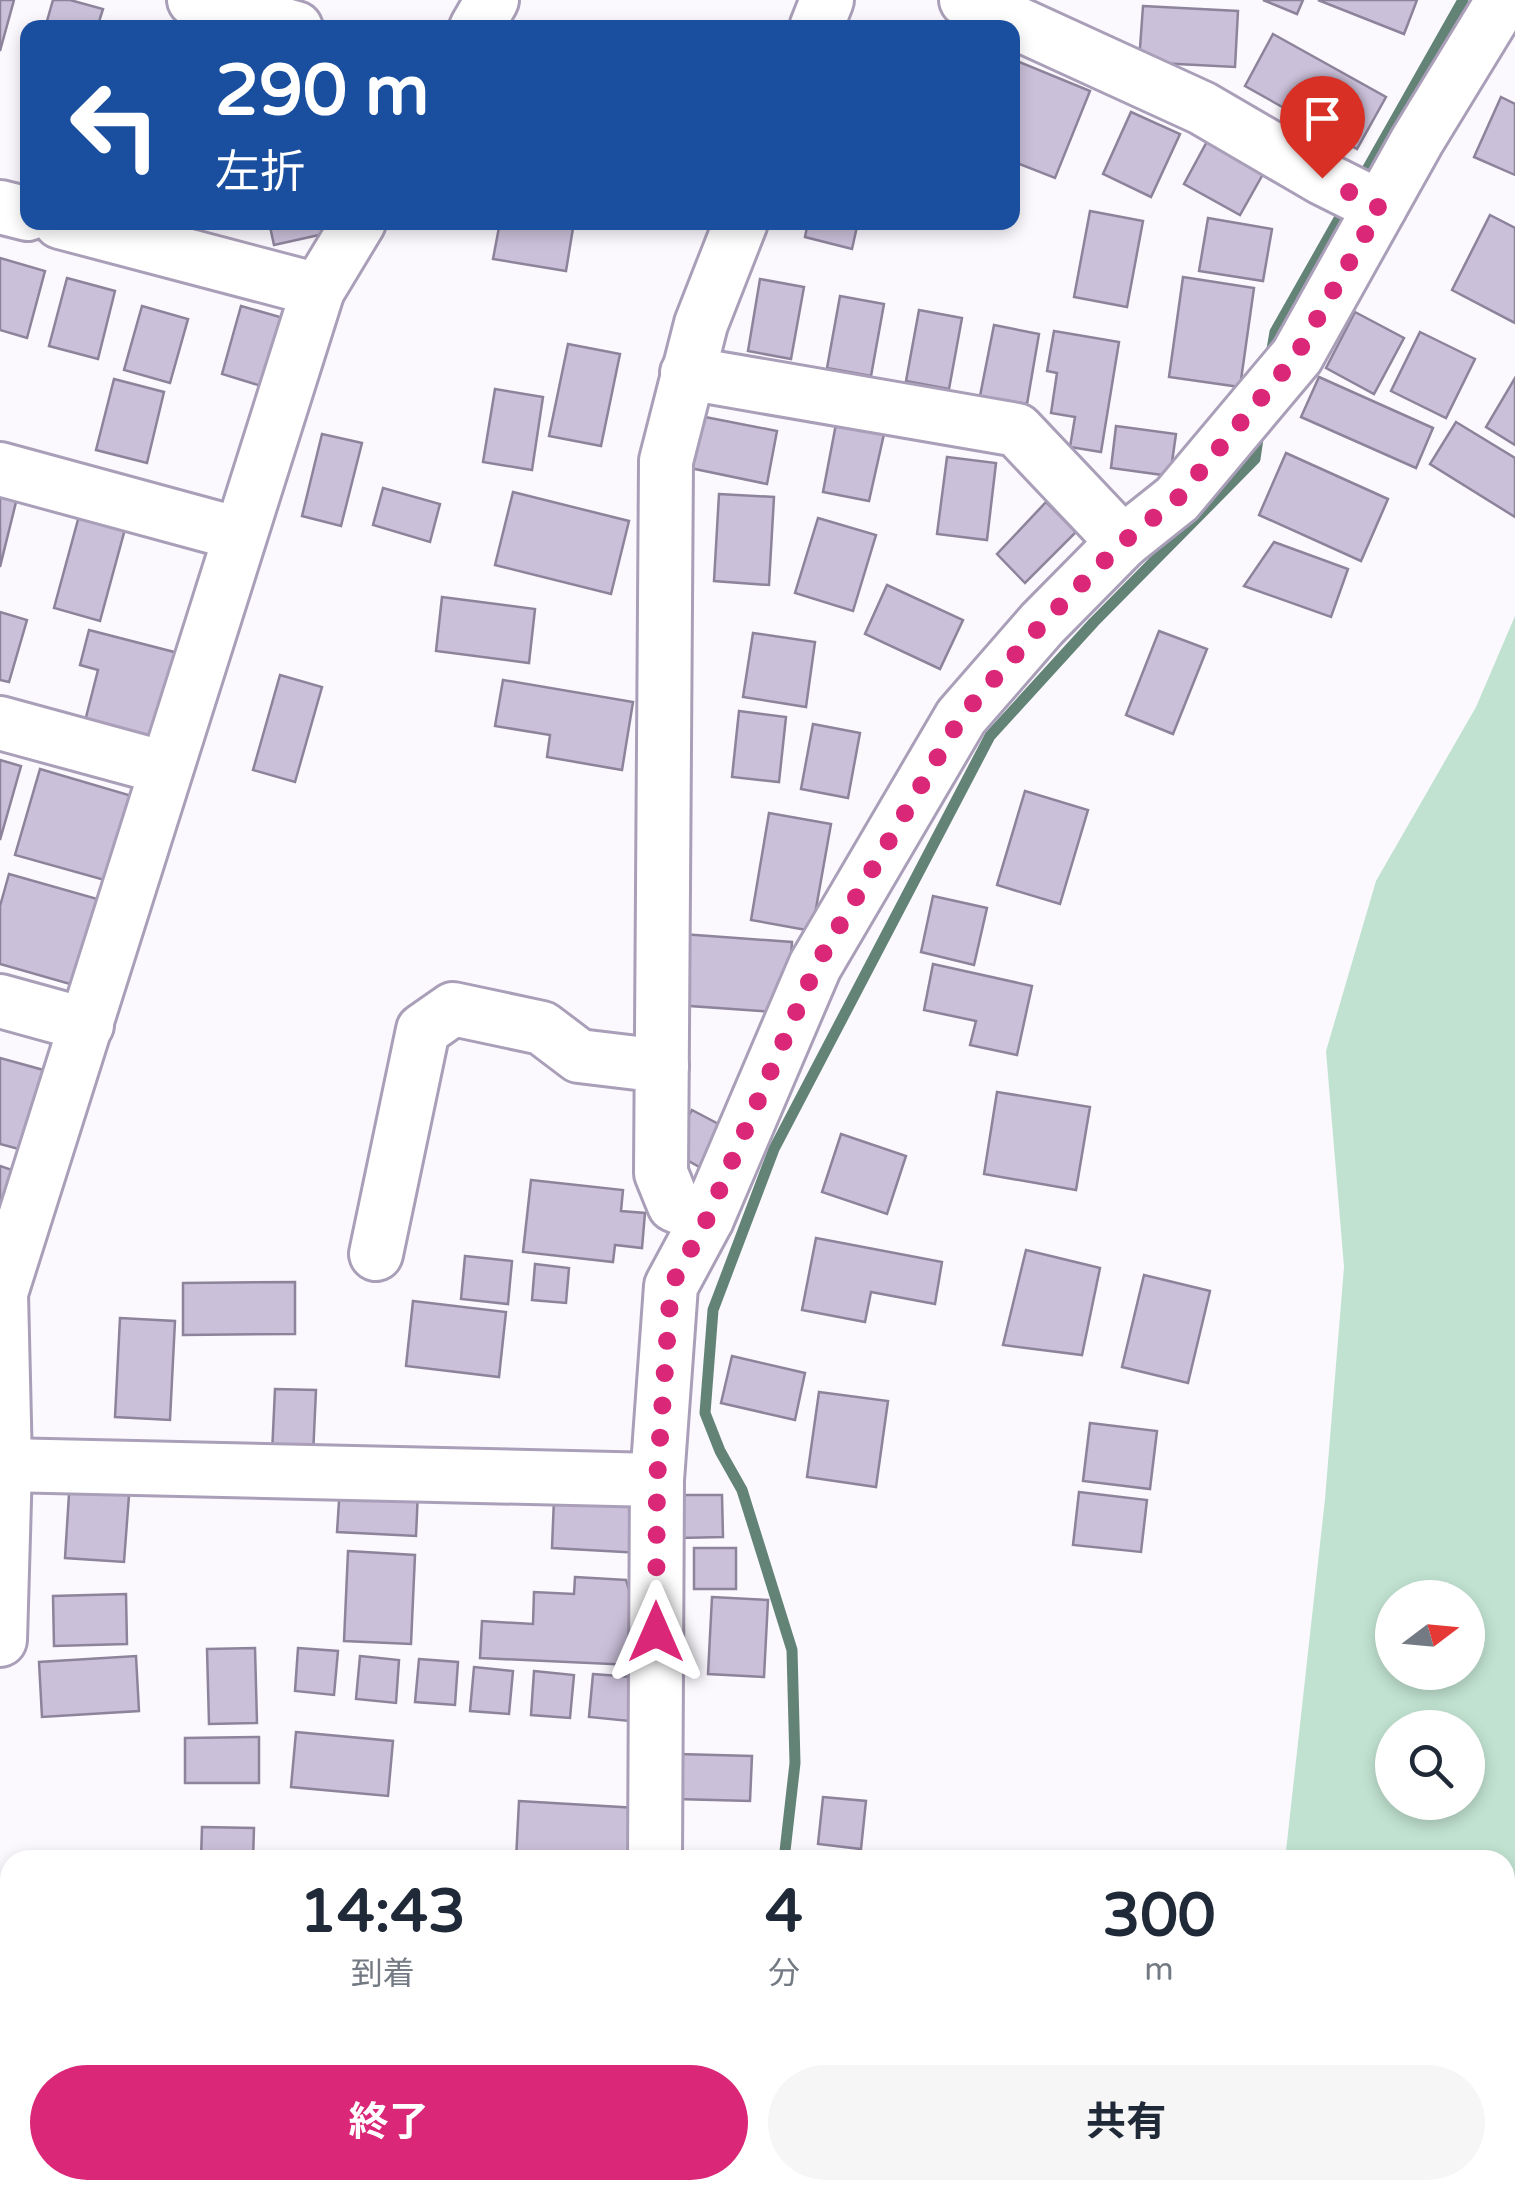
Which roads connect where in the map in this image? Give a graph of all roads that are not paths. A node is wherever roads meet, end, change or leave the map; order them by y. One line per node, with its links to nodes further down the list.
1 (194, 0): 4 (street)
2 (966, 0): 5 (street)
3 (1503, 0): 7 (street)
4 (267, 20)
5 (1010, 20)
6 (1020, 25): 7 (street)
7 (1357, 196): 15 (street)
8 (90, 230): 11 (street)
9 (354, 230): 11 (street)
10 (737, 230): 12 (street)
11 (318, 290): 14 (street)
12 (688, 373): 15 (street); 20 (street)
13 (0, 469): 14 (street)
14 (240, 534): 17 (street)
15 (1123, 542): 21 (street)
16 (0, 723): 17 (street)
17 (165, 768): 19 (street)
18 (0, 1001): 19 (street)
19 (87, 1024): 23 (street)
20 (662, 1066): 21 (street); 22 (street)
21 (707, 1219): 25 (street)
22 (376, 1254)
23 (0, 1292): 24 (street)
24 (5, 1466): 25 (street); 26 (street)
25 (657, 1480): 27 (street)
26 (0, 1640)
27 (655, 1850)

